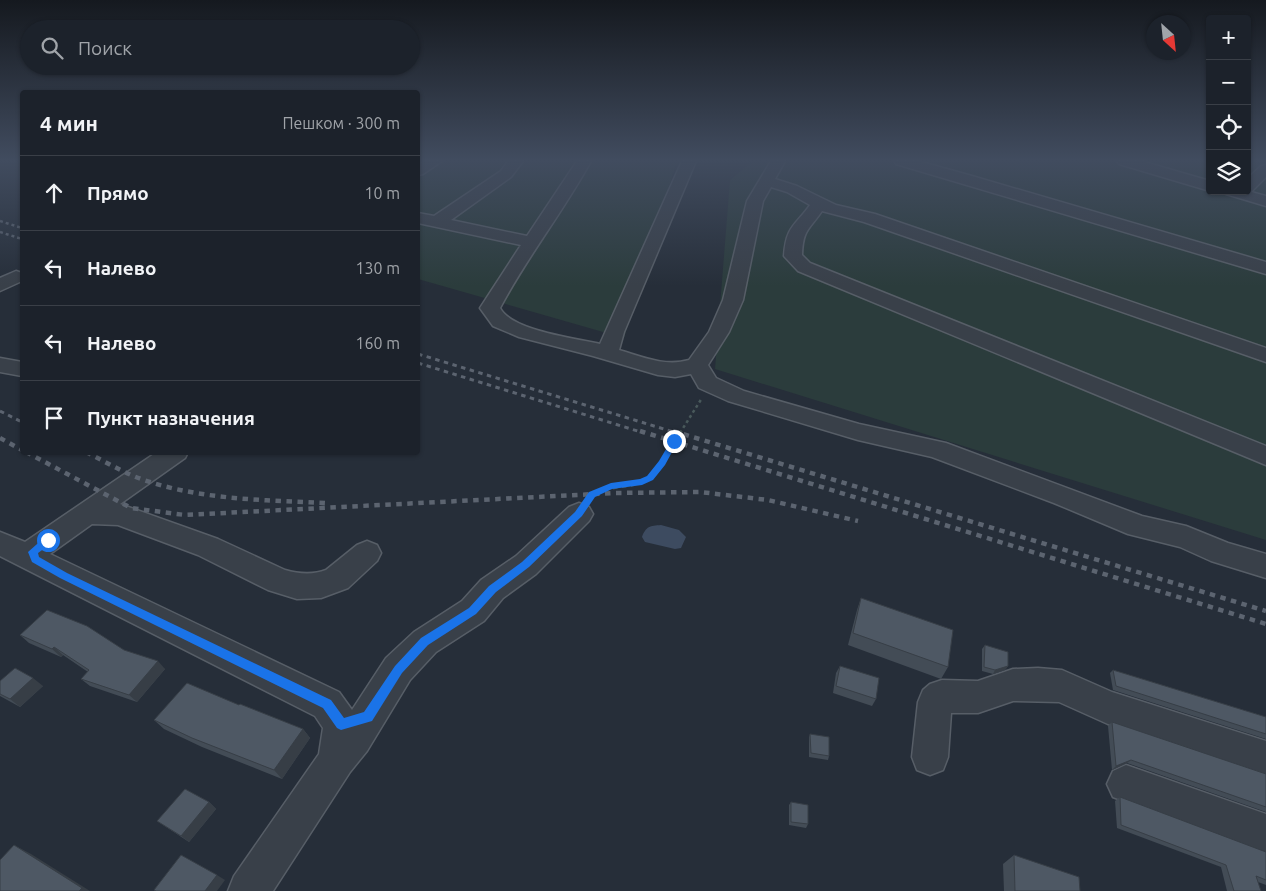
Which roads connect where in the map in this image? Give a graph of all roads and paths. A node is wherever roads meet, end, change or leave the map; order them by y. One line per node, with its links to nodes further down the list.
1 (465, 203): 8 (street)
2 (560, 203): 9 (street)
3 (671, 203): 11 (street)
4 (755, 203): 15 (street)
5 (1049, 203): 10 (street)
6 (819, 204): 12 (street); 17 (street)
7 (420, 218): 8 (street)
8 (437, 222): 9 (street)
9 (532, 242): 11 (street)
10 (1266, 268)
11 (608, 352): 15 (street)
12 (1266, 355)
13 (0, 365): 14 (street)
14 (20, 369)
15 (702, 374): 19 (path); 23 (street)
16 (172, 455): 18 (street)
17 (1266, 456)
18 (88, 512): 21 (street); 22 (street)
19 (578, 514): 24 (street)
20 (0, 543): 22 (street)
21 (367, 553)
22 (35, 559): 24 (street)
23 (1266, 566)
24 (354, 720): 29 (street)
25 (930, 757): 26 (street)
26 (1266, 759)
27 (1126, 784): 28 (street)
28 (1266, 834)
29 (250, 891)

